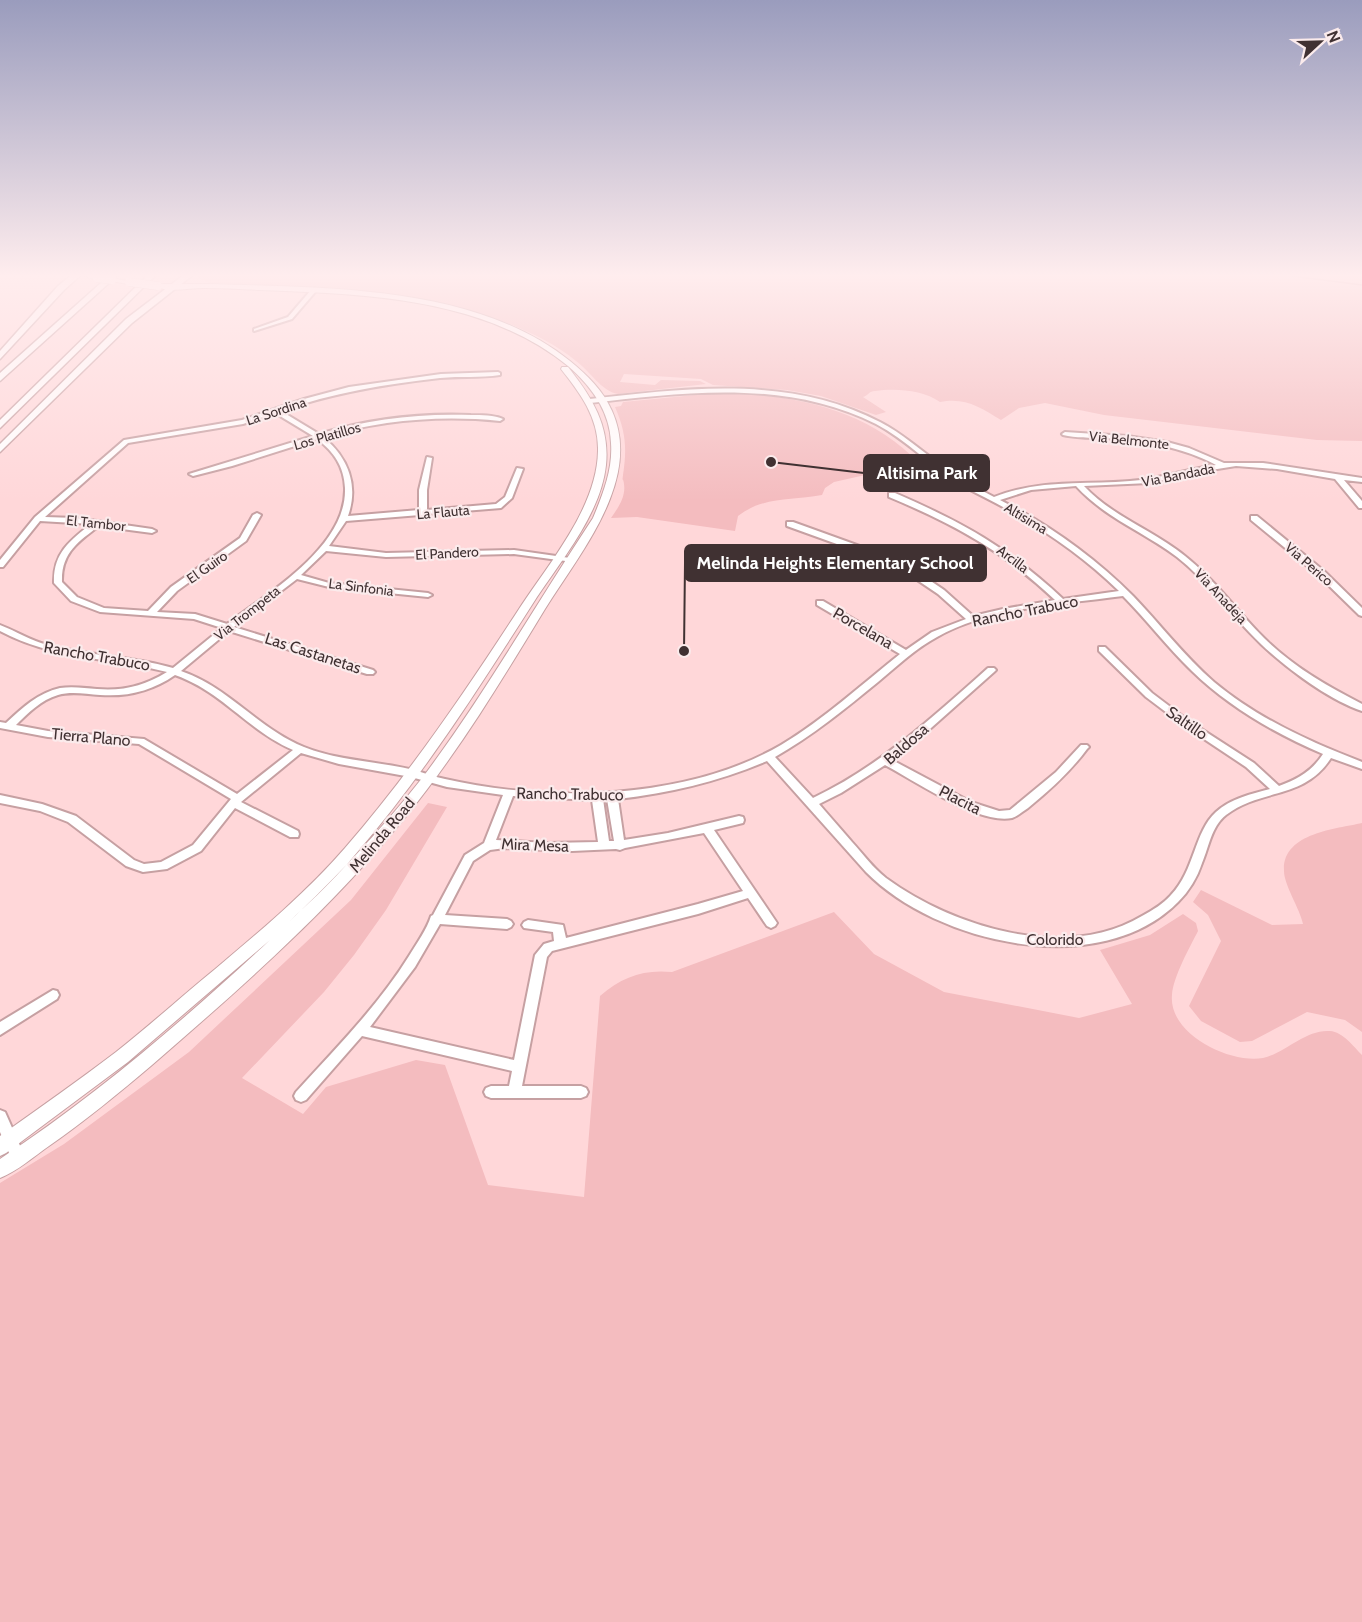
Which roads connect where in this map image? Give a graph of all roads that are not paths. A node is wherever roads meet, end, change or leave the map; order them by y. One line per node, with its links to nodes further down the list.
1 (31, 350): 7 (highway)
2 (76, 350): 12 (highway)
3 (100, 350): 15 (highway)
4 (538, 350): 9 (main road, Melinda Road)
5 (551, 350): 8 (main road, Melinda Road)
6 (498, 374): 10 (street, La Sordina)
7 (0, 378)
8 (603, 399): 9 (street, Altisima); 24 (street, Altisima); 36 (main road, Melinda Road)
9 (590, 401): 35 (main road, Melinda Road)
10 (278, 412): 14 (street, Via Trompeta); 29 (street, La Sordina)
11 (500, 419): 14 (street, Los Platillos)
12 (0, 425)
13 (1065, 434): 17 (street, Via Belmonte)
14 (319, 437): 19 (street, Los Platillos); 30 (street, Via Trompeta)
15 (0, 449)
16 (429, 458): 26 (street)
17 (1224, 466): 20 (street, Via Bandada); 22 (street, Via Bandada)
18 (519, 469): 26 (street, La Flauta)
19 (193, 474)
20 (1338, 478): 21 (street, Via Bandada); 25 (street)
21 (1362, 480)
22 (1079, 485): 24 (street, Via Bandada); 53 (street, Via Anadeja)
23 (892, 495): 41 (street, Arcilla)
24 (994, 500): 39 (street, Altisima)
25 (1362, 506)
26 (423, 513): 30 (street, La Flauta)
27 (257, 515): 44 (street, El Guiro)
28 (1254, 518): 43 (street, Via Perico)
29 (38, 519): 31 (street, El Tambor); 37 (street)
30 (344, 519): 34 (street, Via Trompeta)
31 (98, 523): 33 (street, El Tambor); 44 (street, Las Castanetas)
32 (790, 524): 45 (street)
33 (153, 531)
34 (324, 548): 35 (street, El Pandero); 38 (street, Via Trompeta)
35 (556, 558): 36 (street, El Pandero); 61 (main road, Melinda Road)
36 (570, 560): 61 (main road, Melinda Road)
37 (0, 565)
38 (294, 576): 40 (street, La Sinfonia); 46 (street, Via Trompeta)
39 (1125, 593): 41 (street, Rancho Trabuco); 57 (street, Altisima)
40 (428, 595)
41 (1062, 602): 45 (street, Rancho Trabuco)
42 (820, 603): 49 (street, Porcelana)
43 (1362, 613)
44 (150, 614): 46 (street, Las Castanetas)
45 (972, 620): 49 (street, Rancho Trabuco)
46 (229, 627): 51 (street, Via Trompeta); 52 (street, Las Castanetas)
47 (0, 628): 51 (street, Rancho Trabuco)
48 (1101, 649): 62 (street, Saltillo)
49 (906, 654): 58 (street, Rancho Trabuco)
50 (991, 670): 59 (street, Baldosa)
51 (174, 671): 54 (street, Via Trompeta); 56 (street, Rancho Trabuco)
52 (370, 672)
53 (1362, 708)
54 (4, 726): 67 (street, Tierra Plano)
55 (1084, 747): 59 (street, Placita)
56 (300, 749): 61 (street, Rancho Trabuco); 67 (street)
57 (1329, 753): 60 (street, Altisima); 62 (street, Colorido)
58 (768, 756): 64 (street, Rancho Trabuco); 68 (street, Colorido)
59 (887, 762): 68 (street, Baldosa)
60 (1362, 766)
61 (421, 776): 63 (street, Rancho Trabuco); 90 (main road, Melinda Road)
62 (1278, 790): 68 (street, Colorido)
63 (509, 793): 65 (street, Rancho Trabuco); 72 (street)
64 (612, 796): 65 (street, Rancho Trabuco); 74 (street)
65 (597, 797): 73 (street)
66 (0, 799): 67 (street)
67 (236, 801): 71 (street, Tierra Plano)
68 (812, 803)
69 (739, 820): 70 (street, Mira Mesa)
70 (706, 828): 74 (street, Mira Mesa); 75 (street)
71 (294, 834)
72 (489, 843): 73 (street, Mira Mesa); 76 (street, Mira Mesa)
73 (604, 846): 74 (street, Mira Mesa)
74 (620, 846)
75 (751, 893): 77 (street); 80 (street)
76 (435, 919): 78 (street); 83 (street, Mira Mesa)
77 (771, 923)
78 (507, 924)
79 (528, 925): 80 (street)
80 (560, 944): 84 (street)
81 (53, 995): 82 (street)
82 (0, 1029)
83 (360, 1030): 84 (street); 88 (street, Mira Mesa)
84 (519, 1067): 86 (street)
85 (491, 1092): 86 (street)
86 (514, 1092): 87 (street)
87 (581, 1092)
88 (301, 1096)
89 (0, 1116): 90 (street)
90 (10, 1148): 91 (main road, Melinda Road)
91 (0, 1168)

